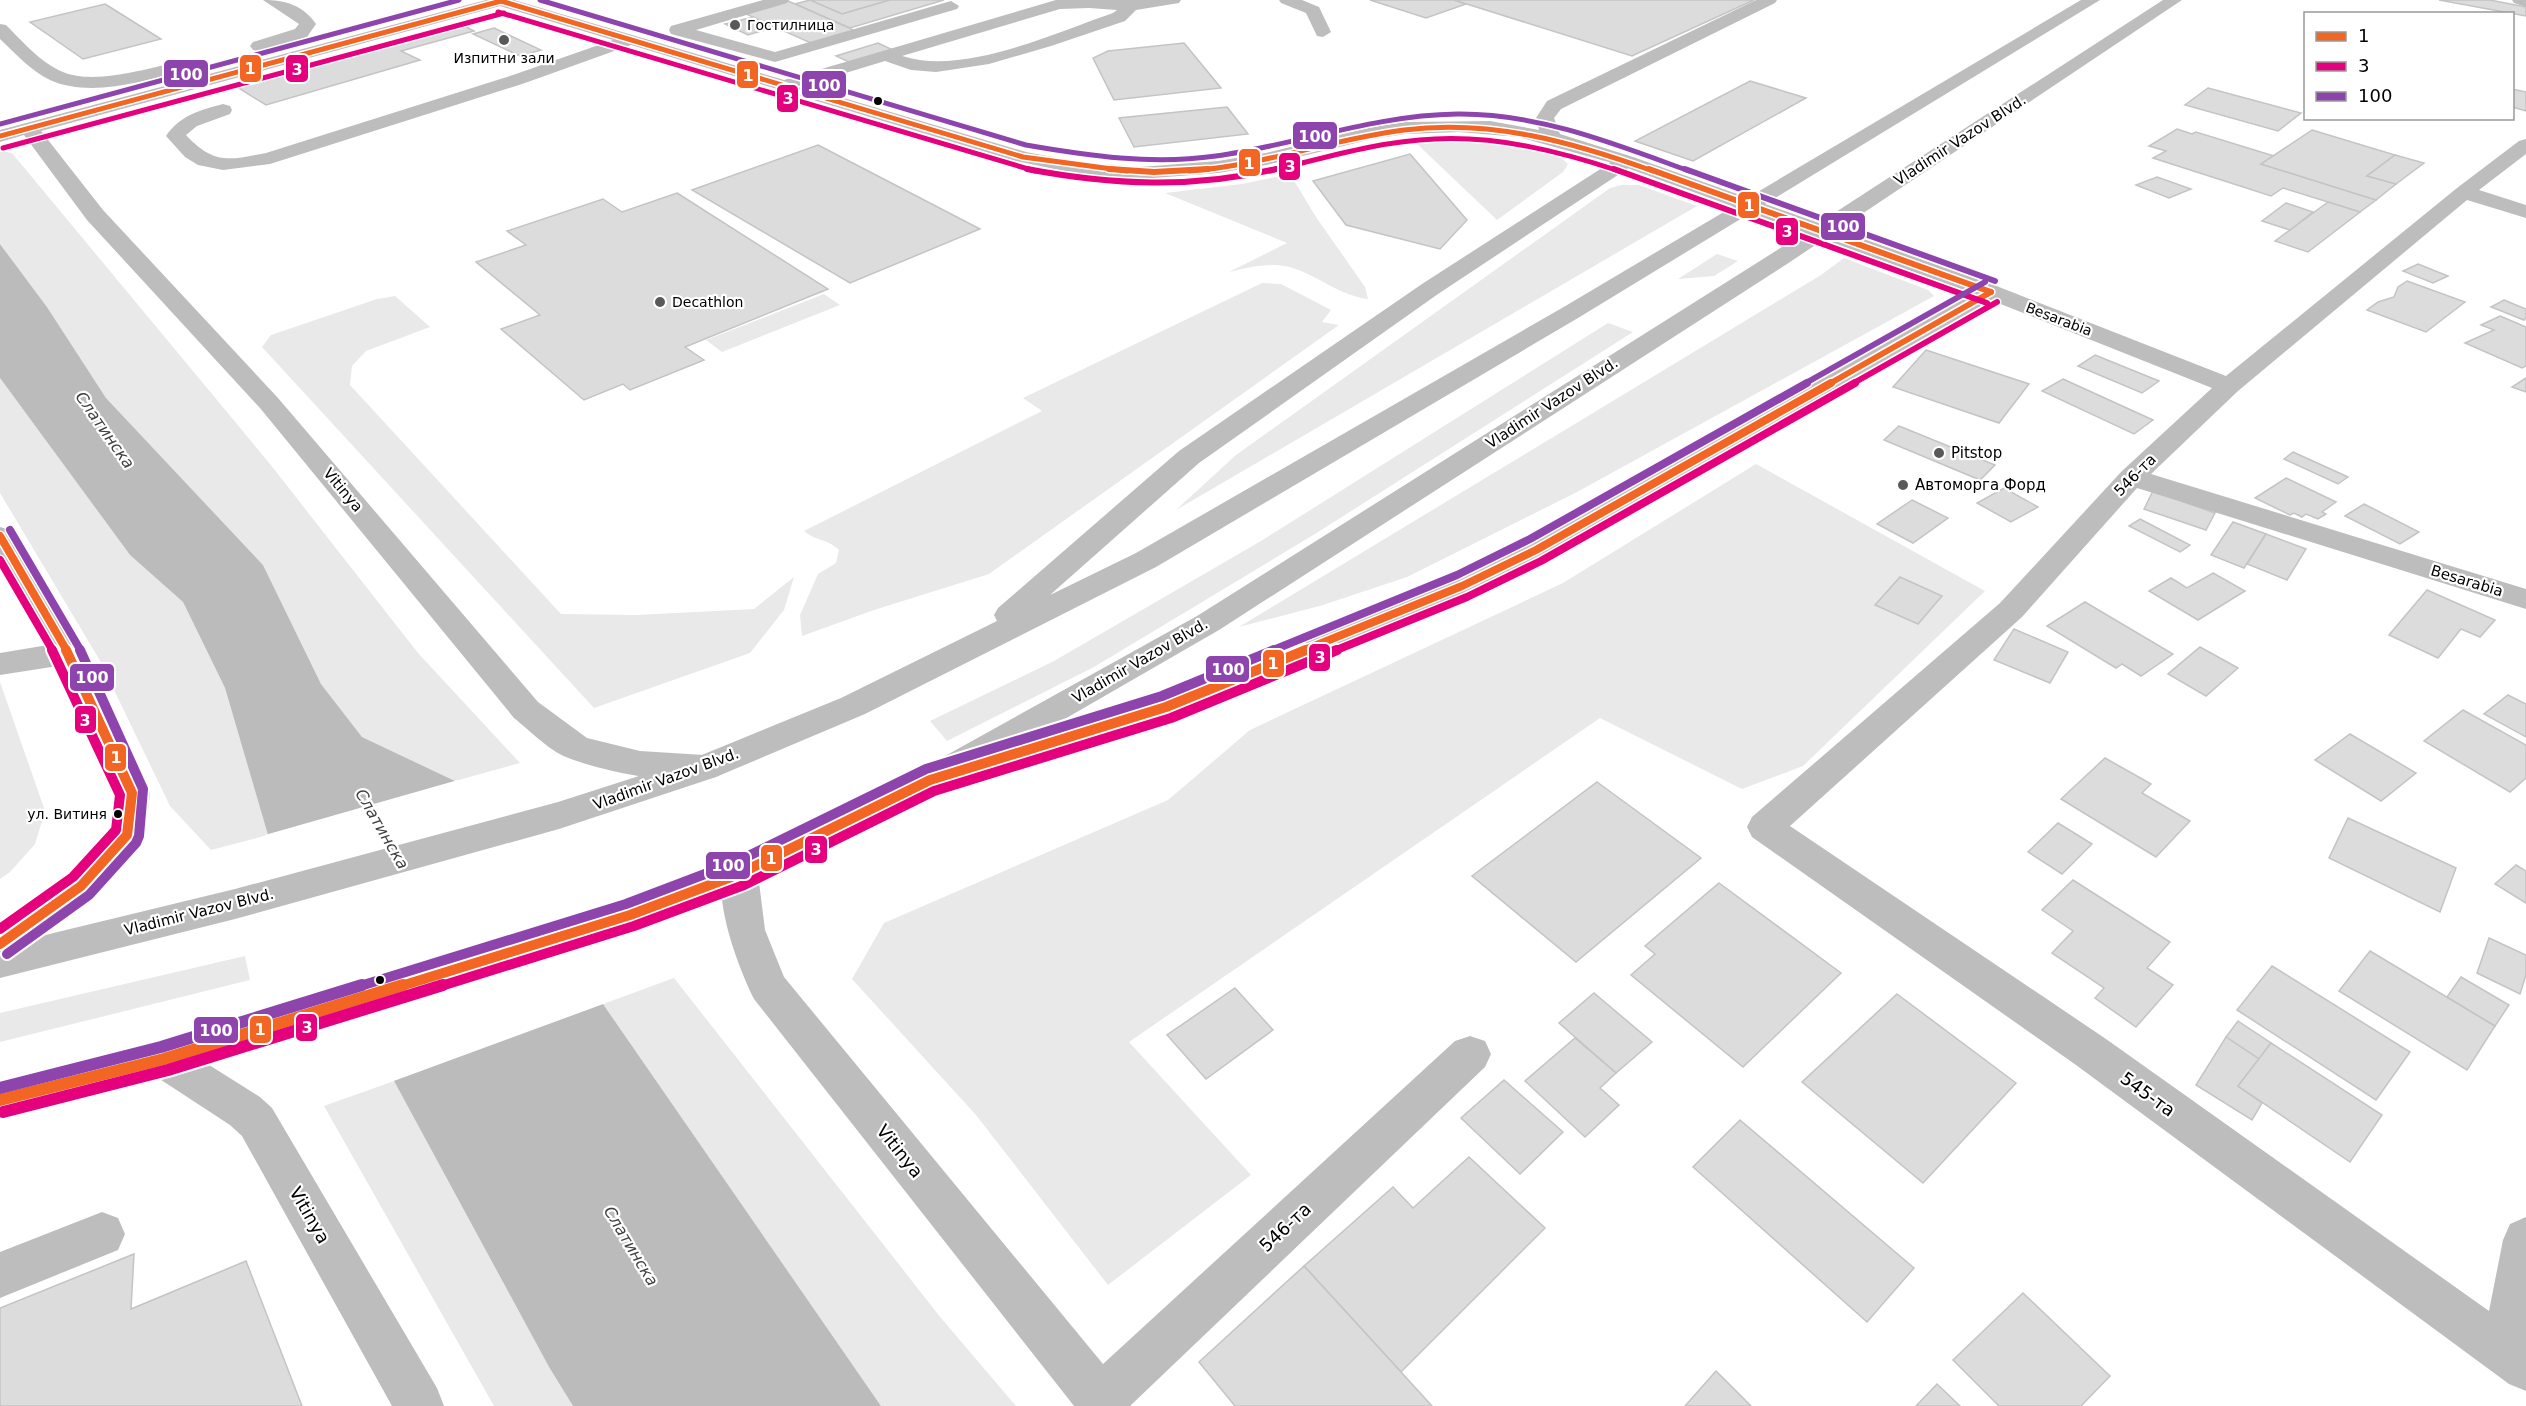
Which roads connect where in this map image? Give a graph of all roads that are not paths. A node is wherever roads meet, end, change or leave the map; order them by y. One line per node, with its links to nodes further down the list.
1 (271, 0): 13 (street)
2 (499, 0): 16 (street, Besarabia); 24 (street)
3 (781, 0): 14 (street)
4 (1173, 0): 12 (street)
5 (1287, 0): 15 (street)
6 (1769, 0): 26 (street)
7 (2092, 0): 38 (street, Vladimir Vazov Blvd.)
8 (2174, 0): 42 (street, Vladimir Vazov Blvd.)
9 (2520, 0): 10 (street)
10 (2526, 2)
11 (951, 6): 17 (street)
12 (1130, 7): 18 (street); 18 (street)
13 (0, 29)
14 (680, 30): 16 (street); 17 (street)
15 (1323, 32)
16 (634, 41): 20 (street, Besarabia); 21 (street)
17 (776, 57): 20 (street)
18 (885, 57): 22 (street)
19 (492, 71): 21 (street)
20 (735, 71): 22 (street, Besarabia)
21 (519, 79): 29 (street)
22 (783, 86): 26 (street, Besarabia)
23 (223, 110): 29 (street)
24 (29, 129): 25 (street); 41 (street, Vitinya)
25 (0, 136)
26 (1551, 138): 30 (street, Besarabia)
27 (261, 141): 29 (street)
28 (2526, 145): 31 (street, 546-та)
29 (205, 159)
30 (1626, 161): 33 (street, Besarabia); 38 (street)
31 (2463, 192): 32 (street); 34 (street, 546-та)
32 (2526, 212)
33 (1991, 292): 34 (street, Besarabia); 42 (street)
34 (2229, 386): 35 (street, 546-та)
35 (2132, 477): 37 (street, Besarabia); 43 (street, 546-та)
36 (0, 536): 39 (street)
37 (2526, 599)
38 (976, 644): 41 (street, Vladimir Vazov Blvd.)
39 (68, 653): 40 (street); 45 (street)
40 (0, 664)
41 (704, 768): 46 (street, Vladimir Vazov Blvd.)
42 (930, 780): 44 (street, Vladimir Vazov Blvd.)
43 (1765, 827): 53 (street, 545-та)
44 (739, 874): 48 (street, Vladimir Vazov Blvd.); 54 (street, Vitinya)
45 (0, 944)
46 (0, 962)
47 (1470, 1054): 54 (street, 546-та)
48 (164, 1059): 49 (street, Vladimir Vazov Blvd.); 55 (street, Vitinya)
49 (0, 1100)
50 (102, 1234): 52 (street)
51 (2526, 1240): 53 (street)
52 (0, 1275)
53 (2515, 1359)
54 (1102, 1403)
55 (419, 1406)

